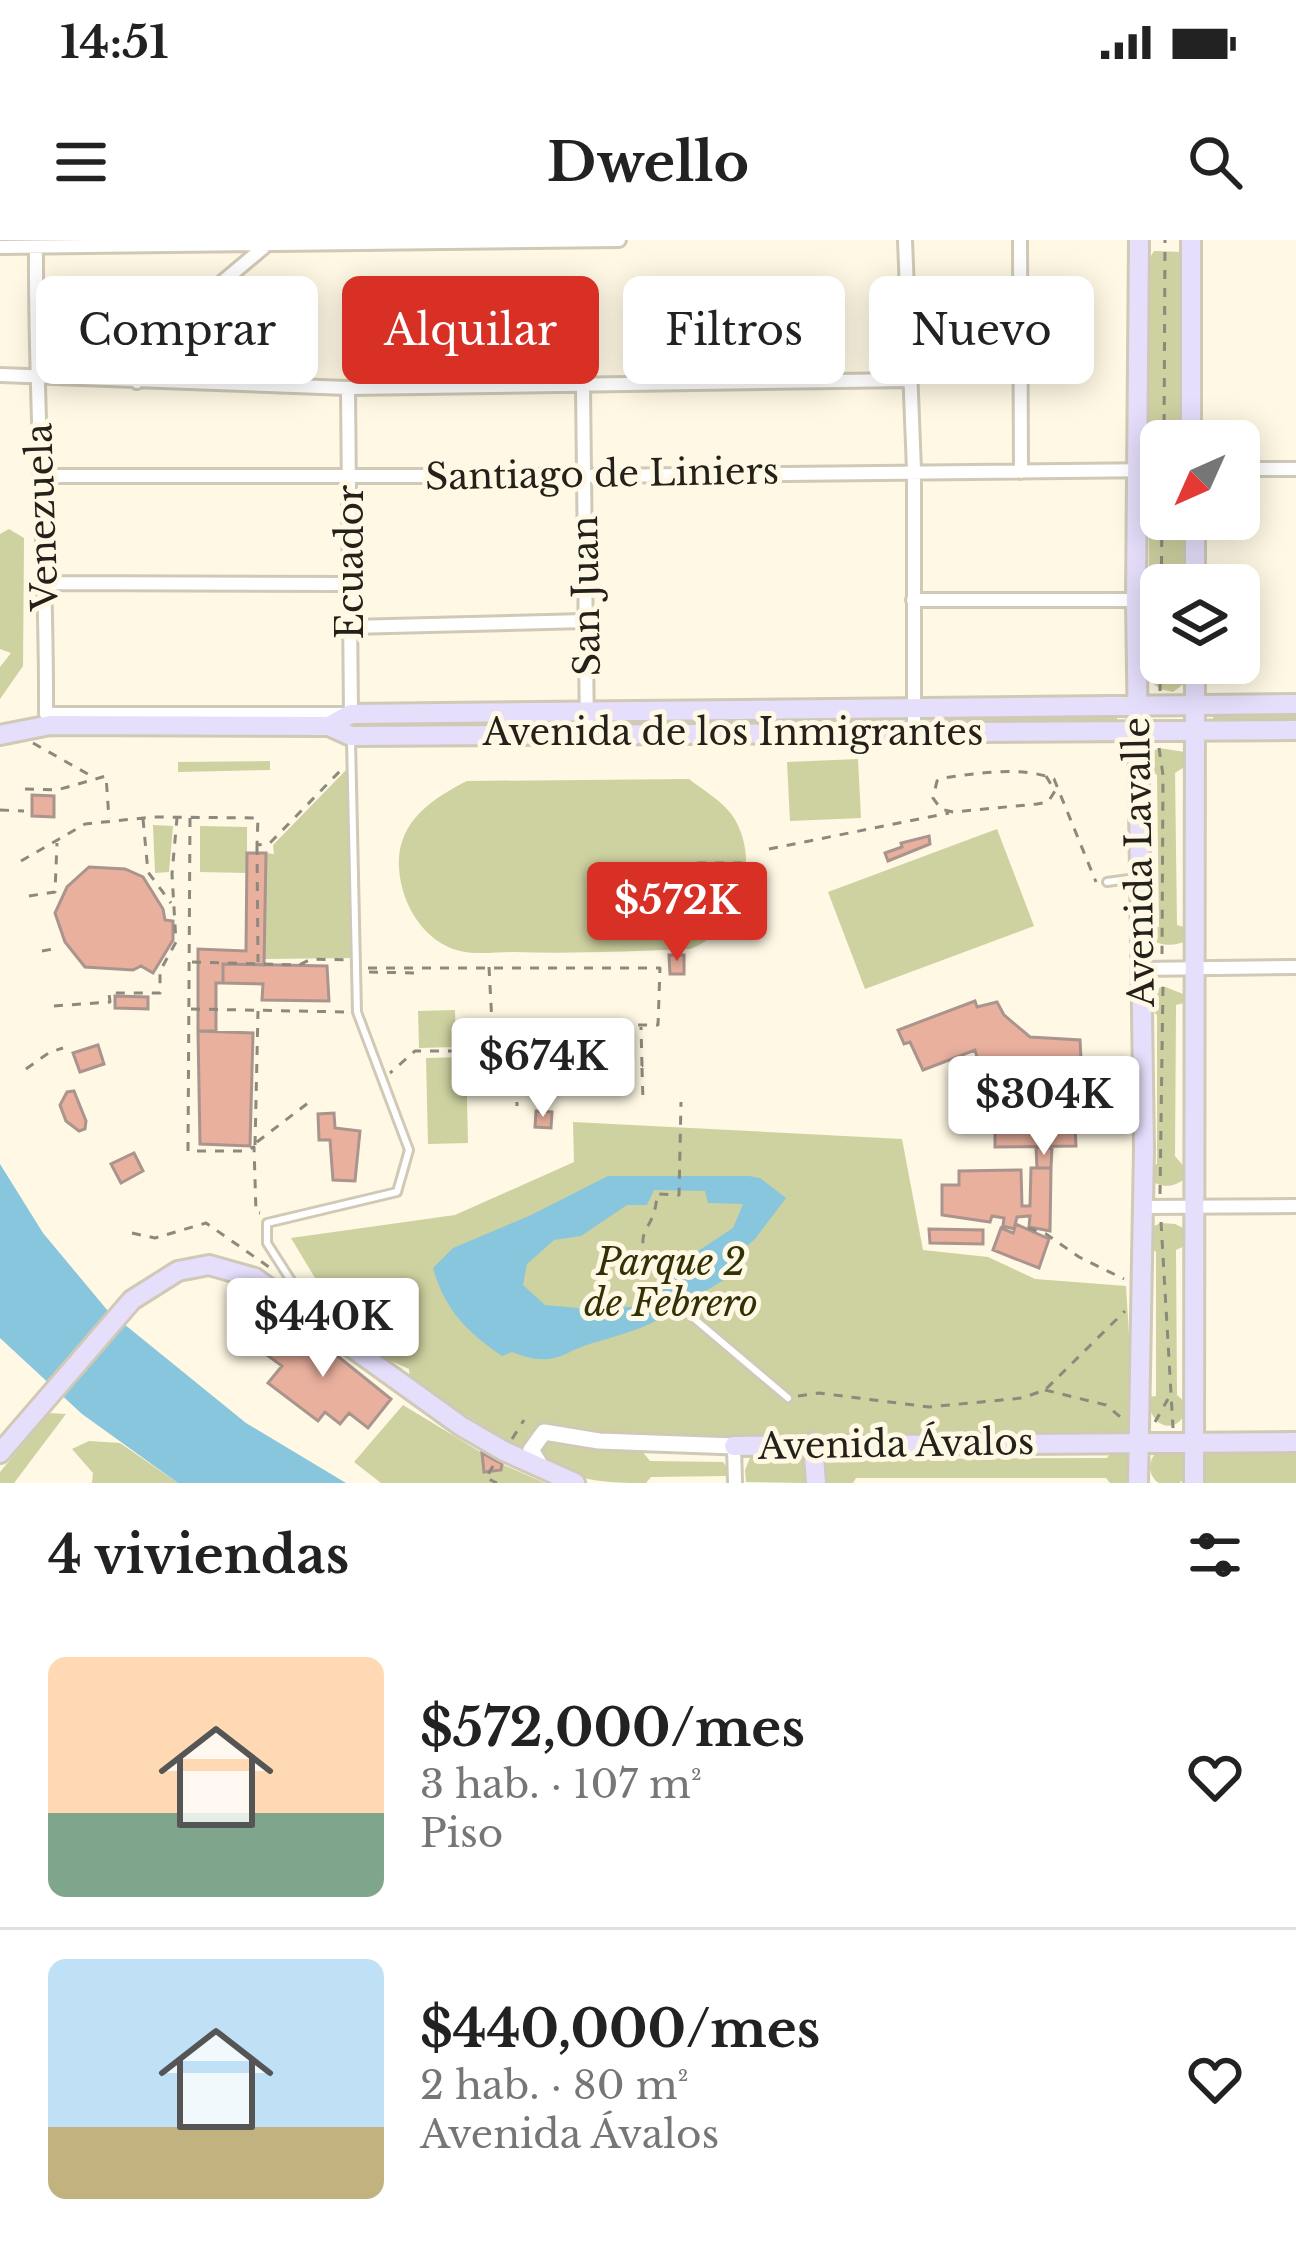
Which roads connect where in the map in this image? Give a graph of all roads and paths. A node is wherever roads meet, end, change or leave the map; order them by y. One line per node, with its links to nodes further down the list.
1 (620, 240): 8 (street)
2 (905, 240): 12 (street)
3 (1020, 240): 27 (street)
4 (1139, 240): 25 (main road, Avenida Lavalle)
5 (1166, 240): 20 (path)
6 (1191, 240): 21 (main road)
7 (119, 242): 8 (street); 10 (street)
8 (266, 246): 11 (street)
9 (0, 247): 10 (street)
10 (36, 247): 13 (street, Venezuela)
11 (230, 276)
12 (906, 276)
13 (35, 373): 14 (street); 28 (street, Venezuela)
14 (0, 374)
15 (869, 381): 18 (street)
16 (207, 384): 19 (street)
17 (910, 384): 24 (street)
18 (584, 387): 19 (street); 30 (street, San Juan)
19 (348, 388): 29 (street, Ecuador)
20 (1164, 420)
21 (1191, 420)
22 (1260, 469): 23 (street)
23 (1296, 469)
24 (914, 470): 27 (street, Santiago de Liniers); 30 (street, Santiago de Liniers); 33 (street)
25 (1136, 471): 26 (street, Santiago de Liniers); 27 (street, Santiago de Liniers); 34 (main road, Avenida Lavalle)
26 (1140, 471)
27 (1022, 472)
28 (44, 476): 29 (street, Santiago de Liniers); 31 (street, Venezuela)
29 (350, 476): 30 (street, Santiago de Liniers); 32 (street, Ecuador)
30 (585, 476): 35 (street, San Juan)
31 (46, 583): 32 (street); 43 (street, Venezuela)
32 (349, 584): 36 (street, Ecuador)
33 (913, 600): 34 (street); 41 (street)
34 (1136, 600): 40 (main road, Avenida Lavalle)
35 (585, 621): 36 (street); 42 (street, San Juan)
36 (350, 627): 44 (street, Ecuador)
37 (1194, 684): 39 (main road, Avenida Lavalle)
38 (1296, 704): 39 (main road, Avenida de los Inmigrantes)
39 (1194, 705): 40 (main road, Avenida de los Inmigrantes); 49 (main road, Avenida Lavalle)
40 (1138, 706): 41 (main road, Avenida de los Inmigrantes); 48 (main road, Avenida Lavalle)
41 (913, 708): 42 (main road, Avenida de los Inmigrantes); 47 (street)
42 (587, 712): 44 (main road, Avenida de los Inmigrantes); 50 (street, San Juan)
43 (46, 714): 44 (street, Avenida de los Inmigrantes)
44 (351, 714): 45 (main road, Avenida de los Inmigrantes); 52 (street, Ecuador)
45 (329, 726): 51 (main road, Avenida de los Inmigrantes); 52 (main road, Avenida de los Inmigrantes)
46 (1296, 730): 49 (main road, Avenida de los Inmigrantes)
47 (914, 731): 48 (main road, Avenida de los Inmigrantes); 50 (main road, Avenida de los Inmigrantes)
48 (1140, 731): 49 (main road, Avenida de los Inmigrantes); 71 (main road, Avenida Lavalle)
49 (1193, 732): 84 (main road, Avenida Lavalle)
50 (587, 733): 52 (main road, Avenida de los Inmigrantes)
51 (0, 735)
52 (351, 736): 54 (lane)
53 (26, 740): 56 (path)
54 (352, 760): 66 (path); 81 (lane)
55 (1046, 776): 60 (path); 60 (path); 72 (path)
56 (94, 778): 57 (path); 64 (path)
57 (25, 790)
58 (0, 810): 59 (path)
59 (24, 811)
60 (953, 812): 67 (path)
61 (143, 818): 62 (path); 64 (path); 74 (path)
62 (177, 818): 63 (path); 74 (path)
63 (190, 818): 66 (path); 79 (path)
64 (109, 820): 65 (path)
65 (58, 841): 68 (path); 73 (path)
66 (257, 845): 80 (path)
67 (769, 849)
68 (21, 861)
69 (697, 863): 70 (path)
70 (746, 863)
71 (1139, 877): 72 (lane); 85 (main road, Avenida Lavalle)
72 (1107, 882)
73 (28, 896)
74 (172, 905): 77 (path)
75 (53, 949): 76 (path)
76 (42, 951)
77 (170, 953): 78 (path); 88 (path)
78 (180, 961)
79 (191, 962): 80 (path); 89 (path)
80 (258, 964): 81 (path)
81 (363, 967): 86 (path); 86 (path); 91 (lane)
82 (489, 967): 86 (path); 92 (path); 93 (path)
83 (1292, 967): 84 (street); 87 (lane)
84 (1195, 968): 85 (street); 106 (main road, Avenida Lavalle)
85 (1140, 969): 108 (main road, Avenida Lavalle)
86 (415, 970)
87 (1296, 981)
88 (54, 1006)
89 (190, 1009): 90 (path); 105 (path)
90 (258, 1010): 91 (path); 105 (path)
91 (357, 1012): 100 (lane)
92 (492, 1025): 93 (path); 95 (path)
93 (641, 1025): 97 (path)
94 (63, 1048): 99 (path)
95 (492, 1051): 98 (path); 100 (path)
96 (511, 1052): 98 (path)
97 (642, 1066): 98 (path); 101 (path)
98 (514, 1068): 104 (path)
99 (26, 1069)
100 (384, 1078): 109 (lane)
101 (643, 1102)
102 (681, 1102): 113 (path)
103 (308, 1103): 105 (path)
104 (517, 1106)
105 (255, 1145): 109 (path)
106 (1193, 1206): 107 (street); 108 (street); 122 (main road, Avenida Lavalle)
107 (1296, 1206)
108 (1142, 1207): 121 (main road, Avenida Lavalle)
109 (279, 1219): 117 (lane)
110 (1028, 1228): 114 (path)
111 (132, 1233): 112 (path)
112 (278, 1274)
113 (659, 1275)
114 (1131, 1282)
115 (678, 1305): 119 (lane)
116 (1131, 1306): 118 (path)
117 (318, 1324): 126 (main road); 127 (main road)
118 (1045, 1390): 119 (path); 121 (path)
119 (788, 1398)
120 (1169, 1398): 121 (path)
121 (1139, 1436): 122 (main road, Avenida Ávalos); 124 (main road, Avenida Ávalos); 131 (main road, Avenida Lavalle)
122 (1195, 1442): 123 (main road, Avenida Ávalos); 132 (main road, Avenida Lavalle)
123 (1296, 1442)
124 (813, 1443): 125 (main road, Avenida Ávalos); 130 (main road)
125 (734, 1446): 127 (street, Avenida Ávalos); 129 (street)
126 (0, 1453)
127 (544, 1470): 128 (main road)
128 (575, 1483)
129 (735, 1483)
130 (816, 1483)
131 (1138, 1483)
132 (1194, 1483)

